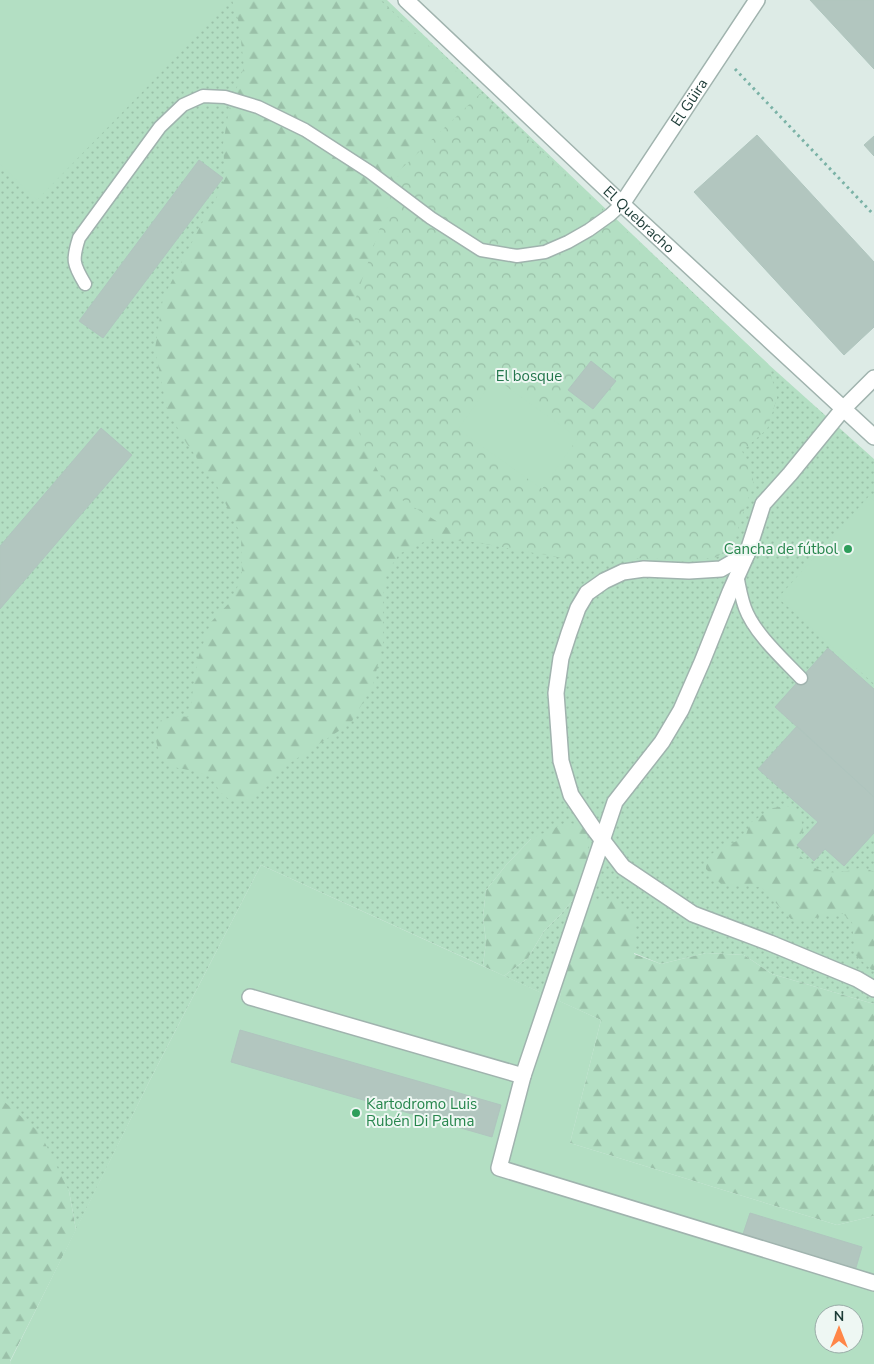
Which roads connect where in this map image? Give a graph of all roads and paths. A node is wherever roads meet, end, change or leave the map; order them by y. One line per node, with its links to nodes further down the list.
1 (406, 0): 4 (street, El Quebracho)
2 (756, 0): 3 (street, El Güira)
3 (721, 54): 4 (street, El Güira); 5 (path)
4 (622, 204): 6 (lane); 8 (street, El Quebracho)
5 (874, 215)
6 (85, 284)
7 (874, 378): 8 (street)
8 (843, 409): 9 (street, El Quebracho); 10 (street)
9 (874, 437)
10 (747, 554): 11 (street); 13 (street)
11 (738, 574): 12 (lane); 13 (street)
12 (801, 678)
13 (602, 840): 14 (street); 16 (street)
14 (874, 989)
15 (250, 997): 16 (street)
16 (523, 1076): 17 (street)
17 (874, 1283)

